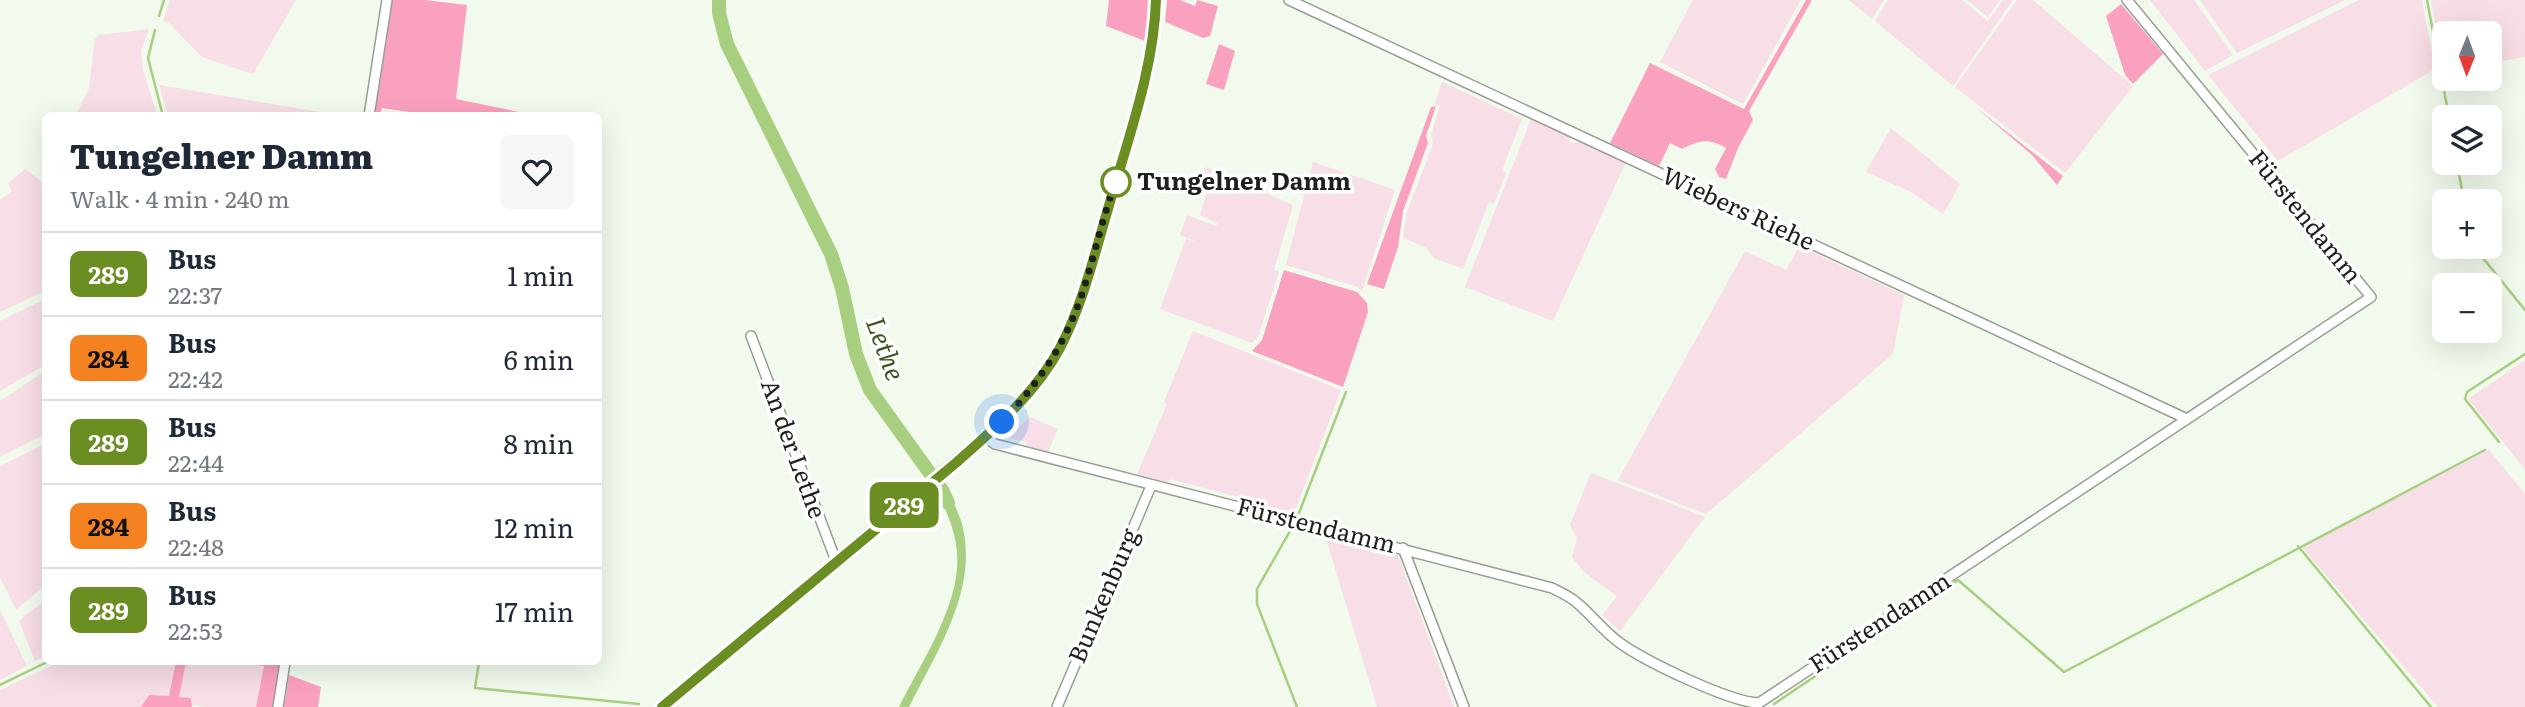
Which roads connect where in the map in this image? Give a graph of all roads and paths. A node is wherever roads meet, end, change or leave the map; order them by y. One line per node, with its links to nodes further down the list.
1 (387, 0): 5 (street)
2 (1156, 0): 8 (street)
3 (1289, 0): 7 (street, Wiebers Riehe)
4 (2127, 0): 7 (street, Fürstendamm)
5 (370, 112)
6 (751, 336): 11 (street, An der Lethe)
7 (2187, 419): 10 (street, Fürstendamm)
8 (985, 437): 9 (street, Fürstendamm); 11 (street)
9 (1151, 485): 10 (street, Fürstendamm); 15 (street, Bunkenburg)
10 (1403, 548): 16 (street)
11 (836, 561): 14 (street)
12 (285, 665): 13 (street)
13 (278, 707)
14 (662, 707)
15 (1058, 707)
16 (1464, 707)

